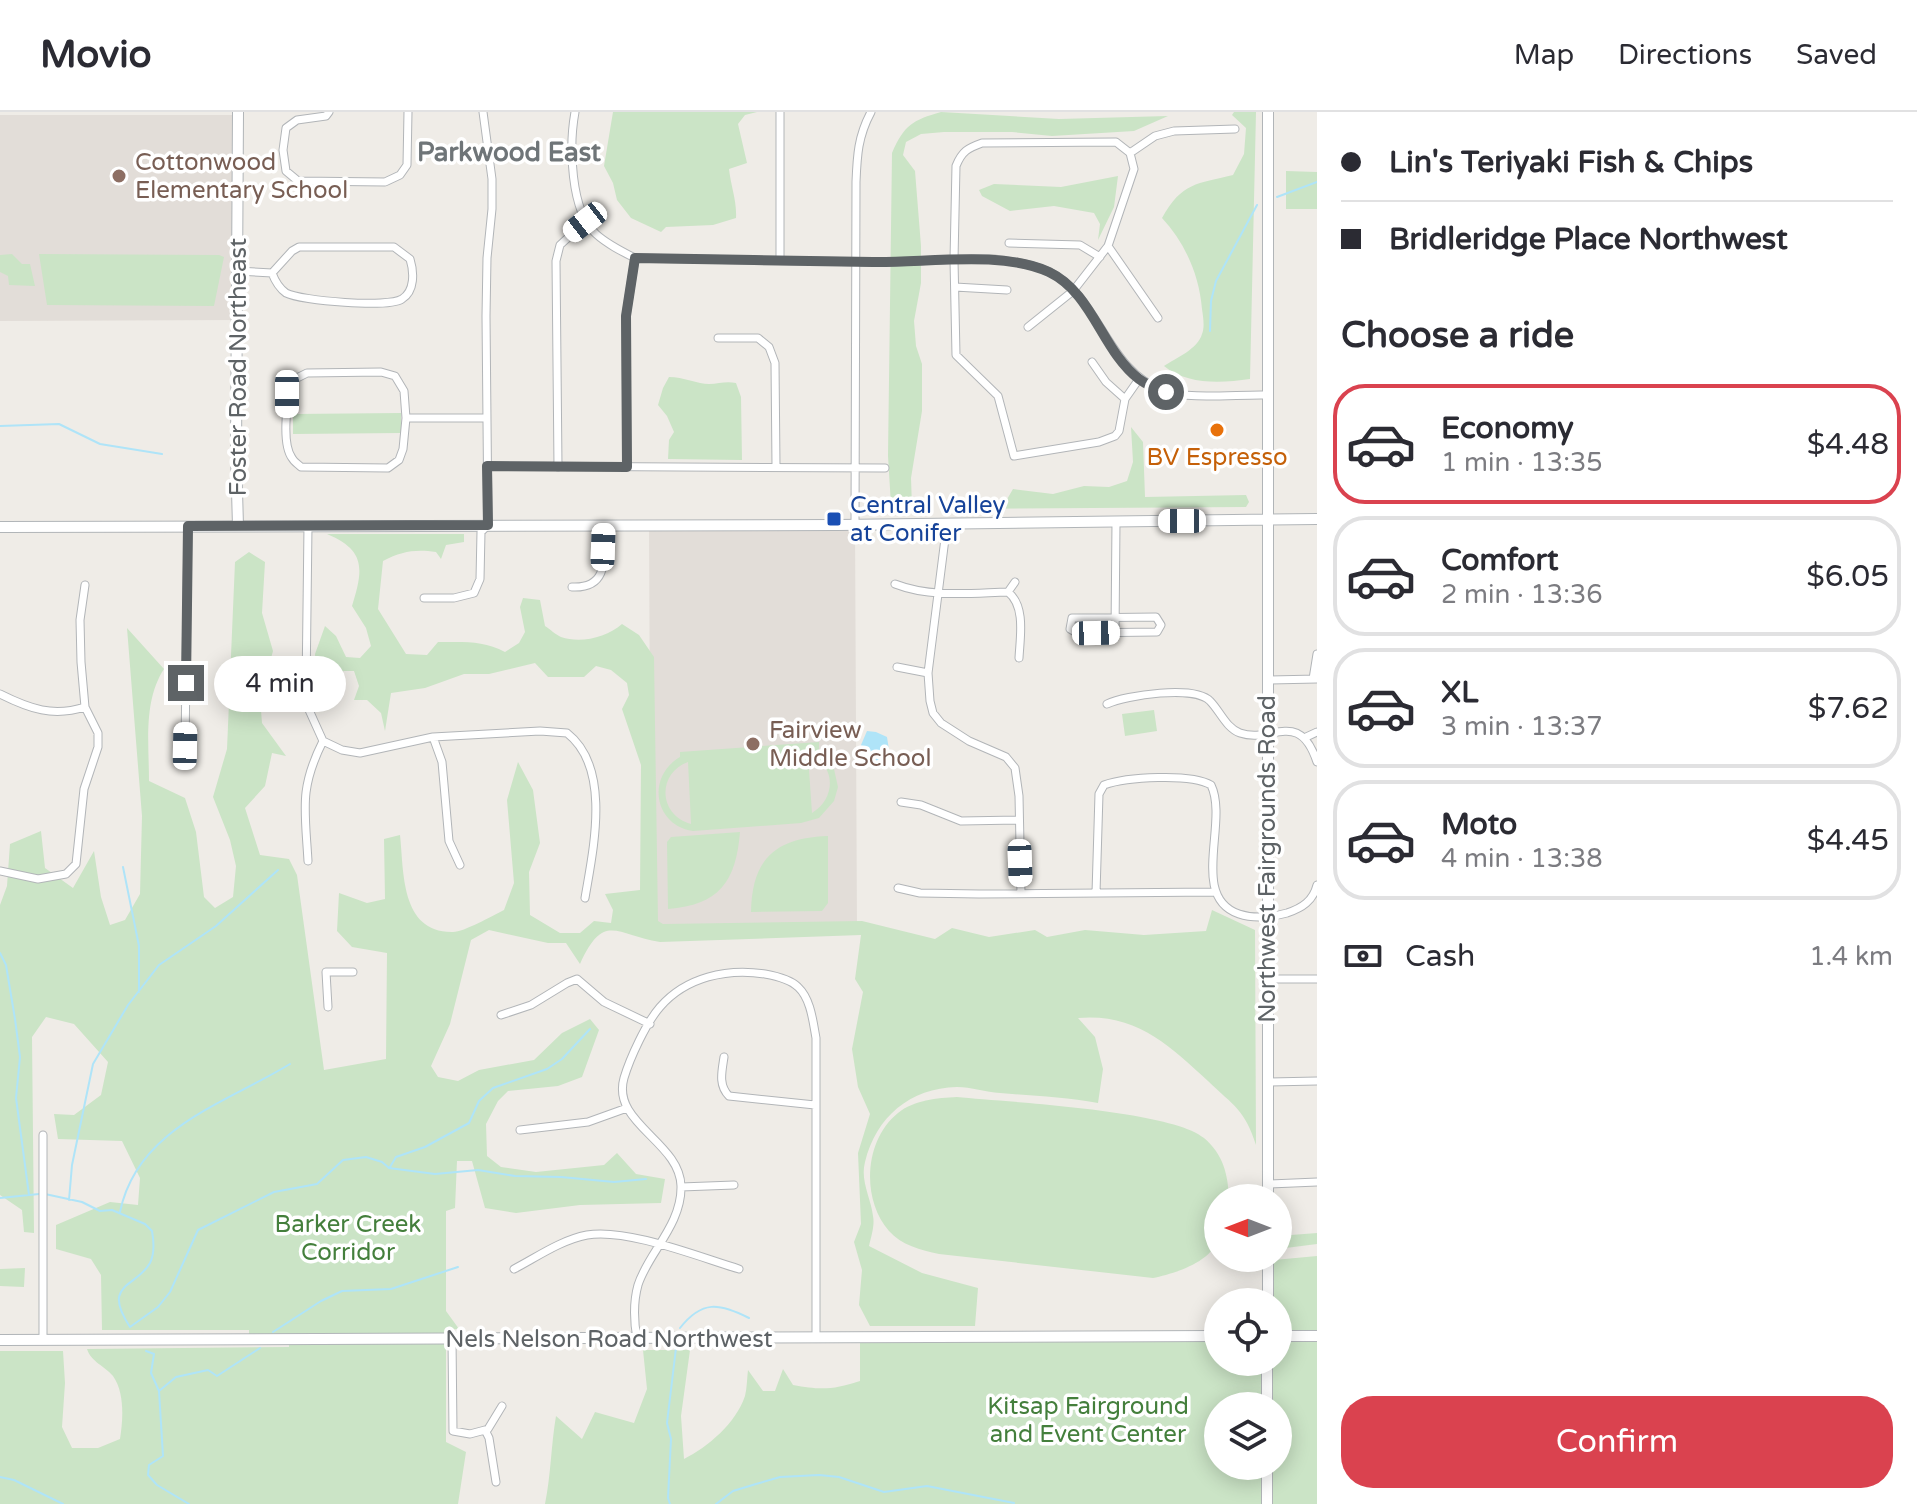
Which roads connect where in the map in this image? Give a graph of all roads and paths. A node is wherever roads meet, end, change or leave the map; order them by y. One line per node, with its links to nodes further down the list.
1 (238, 112): 19 (main road, Foster Road Northeast)
2 (329, 112): 3 (street)
3 (408, 112)
4 (483, 112): 32 (street)
5 (575, 112): 11 (street)
6 (780, 112): 16 (street)
7 (871, 112): 18 (street)
8 (1268, 112): 29 (main road, Northwest Fairgrounds Road)
9 (1235, 129): 10 (street)
10 (1130, 153): 13 (street); 17 (street)
11 (585, 222): 15 (street); 35 (street)
12 (1009, 243): 14 (street)
13 (1108, 246): 14 (street); 24 (street)
14 (1100, 257): 23 (street)
15 (635, 258): 16 (street); 36 (street)
16 (780, 260): 18 (street)
17 (954, 260): 18 (street); 21 (street); 23 (street)
18 (855, 261): 37 (street)
19 (237, 271): 20 (street); 47 (main road, Foster Road Northeast)
20 (272, 273): 20 (street)
21 (955, 287): 22 (street); 30 (street)
22 (1007, 290)
23 (1073, 291): 25 (street); 28 (street)
24 (1158, 318)
25 (1028, 327)
26 (718, 338): 34 (street)
27 (1092, 362): 30 (street)
28 (1139, 379): 29 (street); 30 (street)
29 (1267, 395): 40 (main road, Northwest Fairgrounds Road)
30 (1125, 399)
31 (406, 418): 31 (street); 32 (street)
32 (486, 418): 33 (street)
33 (487, 466): 35 (street); 44 (street)
34 (776, 466): 36 (street); 37 (street)
35 (558, 467): 36 (street)
36 (627, 467)
37 (855, 467): 38 (street); 43 (street)
38 (885, 468)
39 (1317, 519): 40 (main road)
40 (1267, 520): 41 (main road); 64 (main road, Northwest Fairgrounds Road)
41 (1116, 522): 42 (main road); 57 (street)
42 (947, 523): 43 (main road); 55 (street)
43 (855, 524): 45 (main road)
44 (488, 525): 45 (main road); 48 (main road); 56 (street)
45 (604, 525): 53 (street)
46 (188, 526): 47 (main road); 49 (main road); 73 (street)
47 (238, 526): 48 (main road)
48 (308, 526): 72 (street)
49 (0, 527)
50 (1015, 582): 54 (street)
51 (895, 584): 55 (street)
52 (85, 585): 67 (street)
53 (572, 587)
54 (1008, 592): 55 (street); 60 (street)
55 (940, 593): 62 (street)
56 (424, 598)
57 (1115, 617): 58 (street); 58 (street); 58 (street)
58 (1115, 633)
59 (1317, 654): 63 (street)
60 (1019, 658)
61 (897, 667): 62 (street)
62 (928, 673): 75 (street)
63 (1315, 679): 64 (street)
64 (1267, 680): 68 (main road, Northwest Fairgrounds Road)
65 (0, 694): 67 (street)
66 (1107, 704): 68 (street)
67 (85, 707): 81 (street)
68 (1267, 732): 71 (street); 88 (main road, Northwest Fairgrounds Road)
69 (1317, 732): 71 (street)
70 (433, 737): 72 (street); 80 (street); 87 (street)
71 (1304, 738): 76 (street)
72 (323, 741): 79 (street)
73 (185, 746)
74 (1014, 748): 75 (street)
75 (1006, 757): 78 (street)
76 (1317, 762)
77 (901, 802): 78 (street)
78 (1019, 820): 85 (street)
79 (308, 861)
80 (460, 865)
81 (0, 871)
82 (1317, 885): 88 (street)
83 (898, 888): 85 (street)
84 (1214, 892): 86 (street); 86 (street); 88 (street)
85 (1021, 893): 86 (street)
86 (1096, 893)
87 (585, 898)
88 (1267, 916): 90 (main road, Northwest Fairgrounds Road)
89 (353, 972): 92 (street)
90 (1267, 979): 91 (street); 97 (main road, Northwest Fairgrounds Road)
91 (1317, 979)
92 (328, 1007)
93 (501, 1015): 94 (street)
94 (650, 1024): 98 (street); 99 (street)
95 (724, 1057): 98 (street)
96 (1317, 1081): 97 (street)
97 (1267, 1082): 103 (main road, Northwest Fairgrounds Road)
98 (815, 1105): 112 (street)
99 (627, 1108): 100 (street); 105 (street)
100 (520, 1130)
101 (43, 1135): 116 (street)
102 (1317, 1182): 103 (street)
103 (1268, 1184)
104 (734, 1185): 105 (street)
105 (681, 1187): 106 (street)
106 (661, 1246): 107 (street); 108 (street); 114 (street)
107 (514, 1269)
108 (739, 1269)
109 (1204, 1336): 112 (main road, Nels Nelson Road Northwest)
110 (1292, 1336): 111 (main road)
111 (1317, 1336)
112 (816, 1338): 114 (main road, Nels Nelson Road Northwest)
113 (452, 1339): 114 (main road, Nels Nelson Road Northwest); 116 (main road, Nels Nelson Road Northwest); 118 (street)
114 (637, 1339)
115 (0, 1340): 116 (main road, Nels Nelson Road Northwest)
116 (43, 1340)
117 (502, 1406): 118 (street)
118 (486, 1430): 120 (street)
119 (1267, 1480): 121 (main road)
120 (496, 1482)
121 (1267, 1504)

